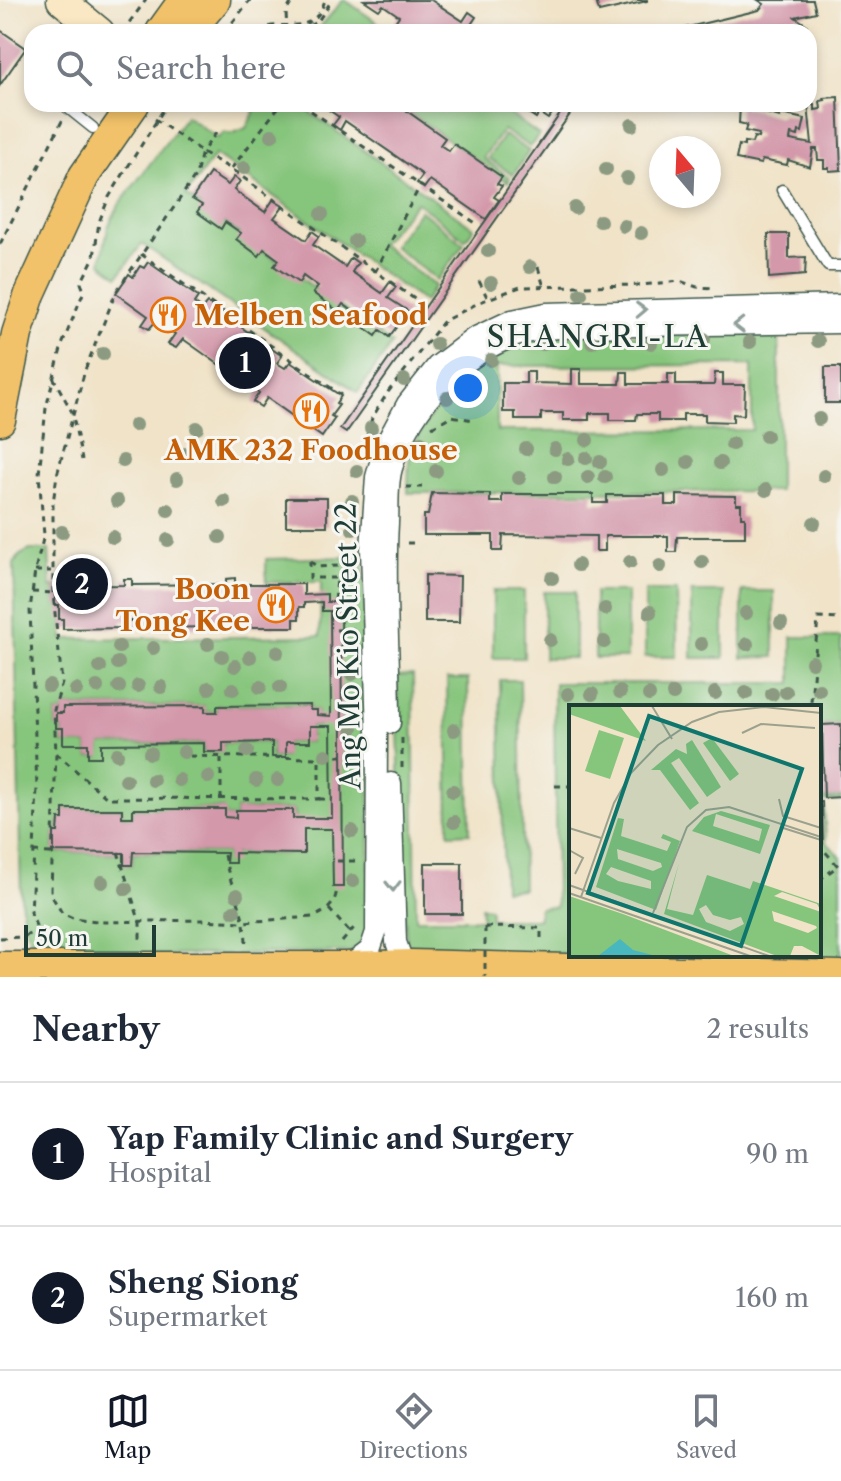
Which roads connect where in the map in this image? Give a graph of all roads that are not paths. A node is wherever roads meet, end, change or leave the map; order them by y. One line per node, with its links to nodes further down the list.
1 (61, 0): 5 (main road)
2 (85, 0): 6 (main road)
3 (184, 0): 7 (main road)
4 (215, 0): 8 (main road)
5 (90, 24)
6 (114, 24)
7 (167, 24)
8 (195, 24)
9 (145, 112): 16 (main road)
10 (102, 116): 15 (main road)
11 (782, 190): 12 (lane)
12 (841, 266)
13 (841, 305): 17 (street, Ang Mo Kio Street 22, one-way to 13)
14 (841, 323): 18 (street, Ang Mo Kio Street 22, one-way to 18)
15 (0, 334)
16 (0, 420)
17 (340, 964): 18 (main road); 19 (main road)
18 (412, 965): 20 (main road)
19 (0, 967)
20 (841, 976)

